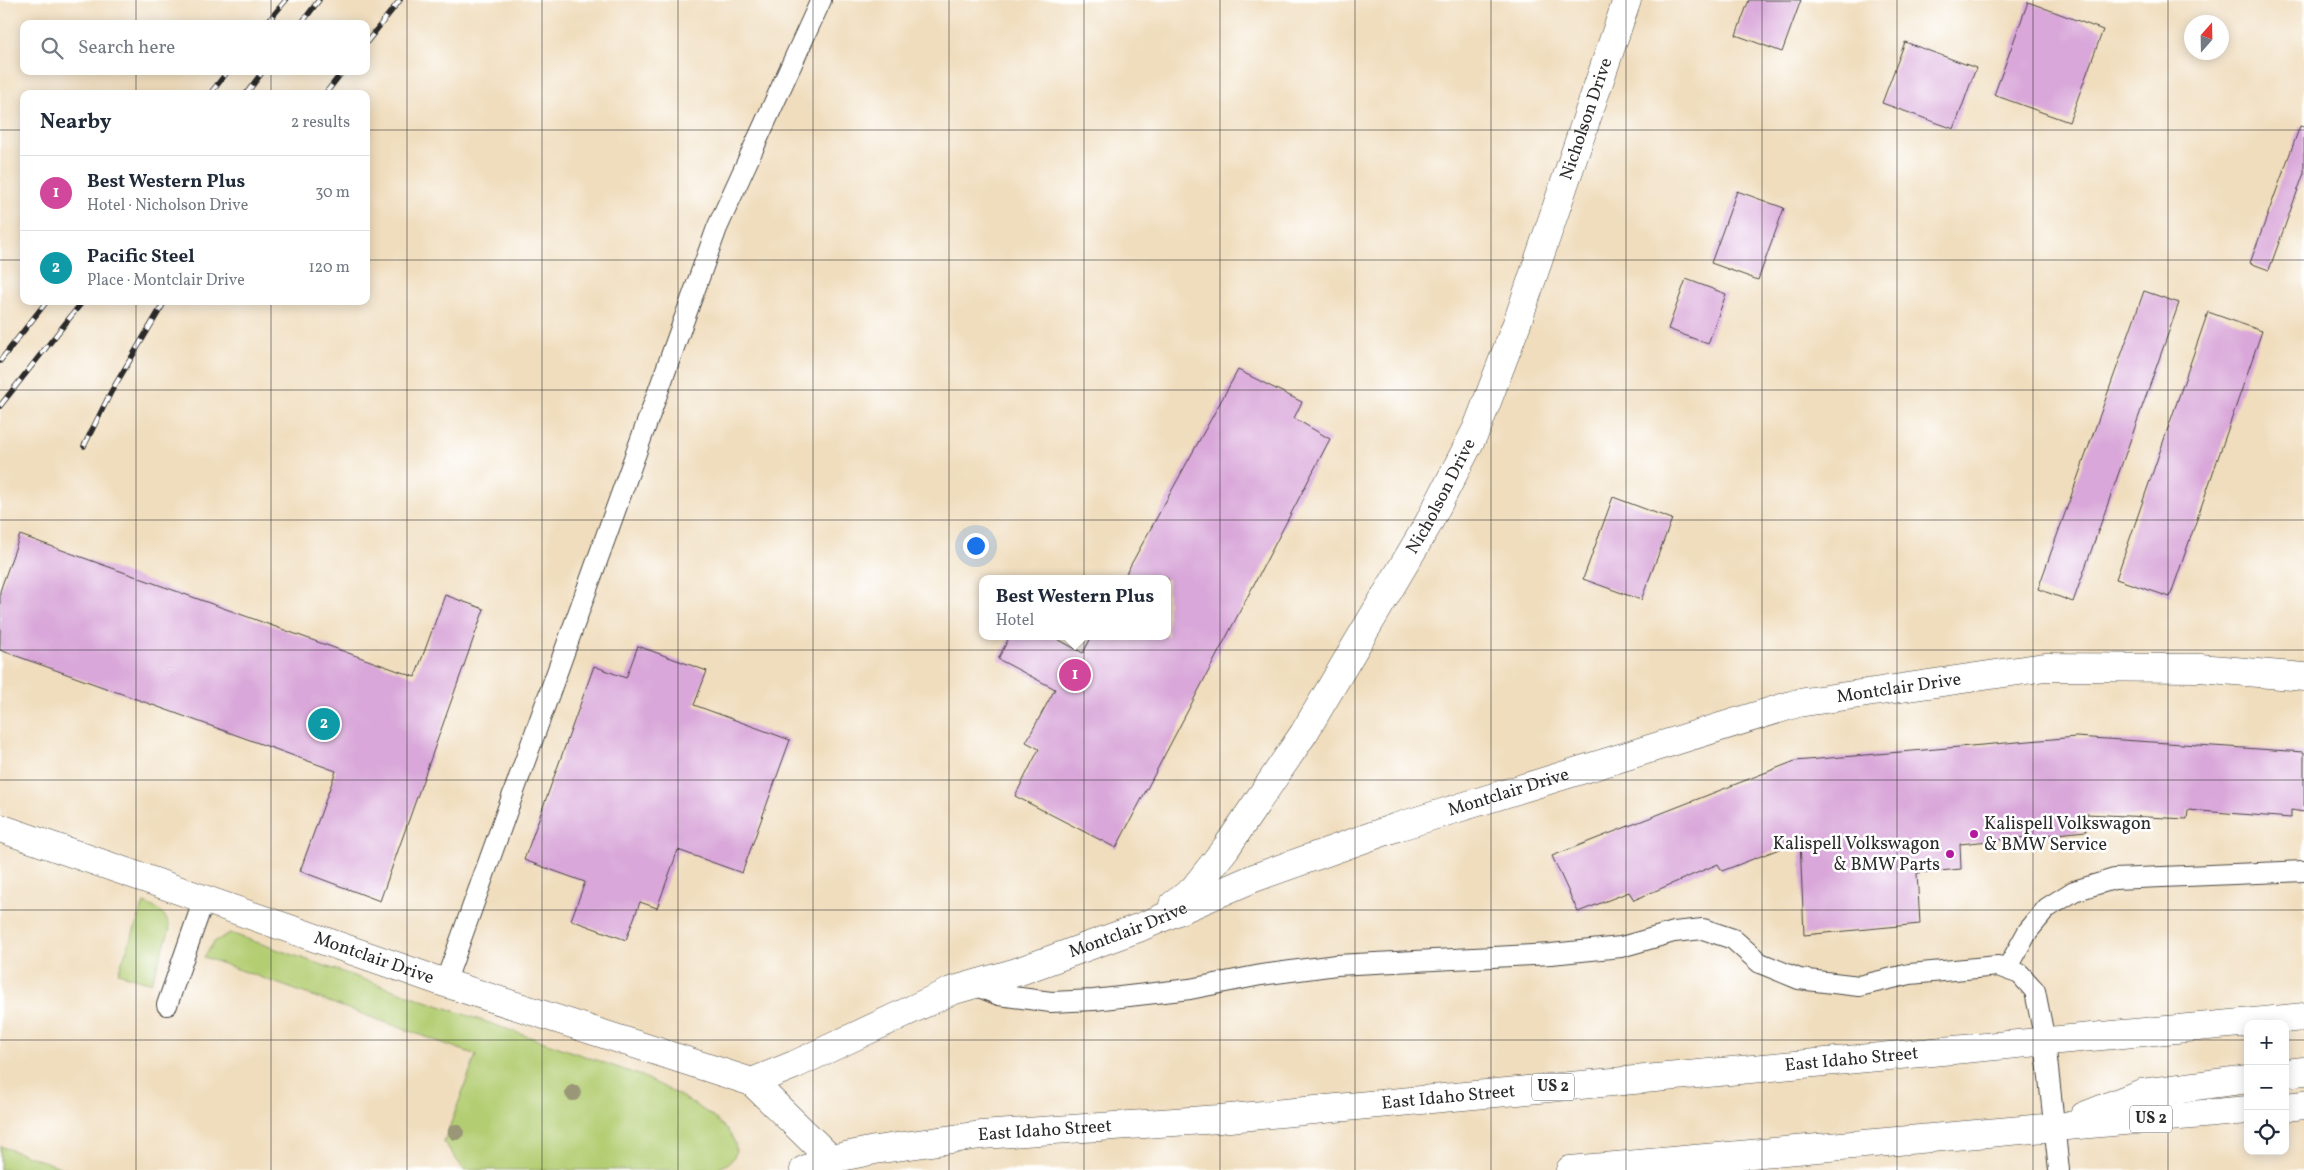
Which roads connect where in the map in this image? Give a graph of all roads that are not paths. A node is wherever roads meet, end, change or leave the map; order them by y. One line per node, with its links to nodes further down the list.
1 (821, 0): 9 (lane)
2 (1627, 0): 7 (main road, Nicholson Drive)
3 (2304, 677): 7 (main road, Montclair Drive)
4 (0, 828): 6 (main road, Montclair Drive)
5 (2304, 871): 8 (lane)
6 (204, 899): 9 (main road, Montclair Drive); 11 (lane)
7 (1141, 927): 10 (main road, Montclair Drive)
8 (2006, 970): 10 (lane); 13 (lane)
9 (446, 983): 17 (main road, Montclair Drive)
10 (972, 984): 17 (main road, Montclair Drive)
11 (168, 1005)
12 (2304, 1017): 13 (main road, East Idaho Street / US 2)
13 (2046, 1042): 21 (lane); 22 (main road, East Idaho Street / US 2)
14 (2304, 1071): 15 (main road)
15 (2289, 1073)
16 (2244, 1079): 21 (main road)
17 (752, 1082): 22 (main road, Montclair Drive)
18 (2304, 1105): 19 (main road)
19 (2289, 1107)
20 (2244, 1110): 21 (main road, US 2)
21 (2054, 1128): 24 (main road, US 2); 25 (lane)
22 (831, 1159): 23 (main road, East Idaho Street / US 2)
23 (804, 1170)
24 (1570, 1170)
25 (2059, 1170)

